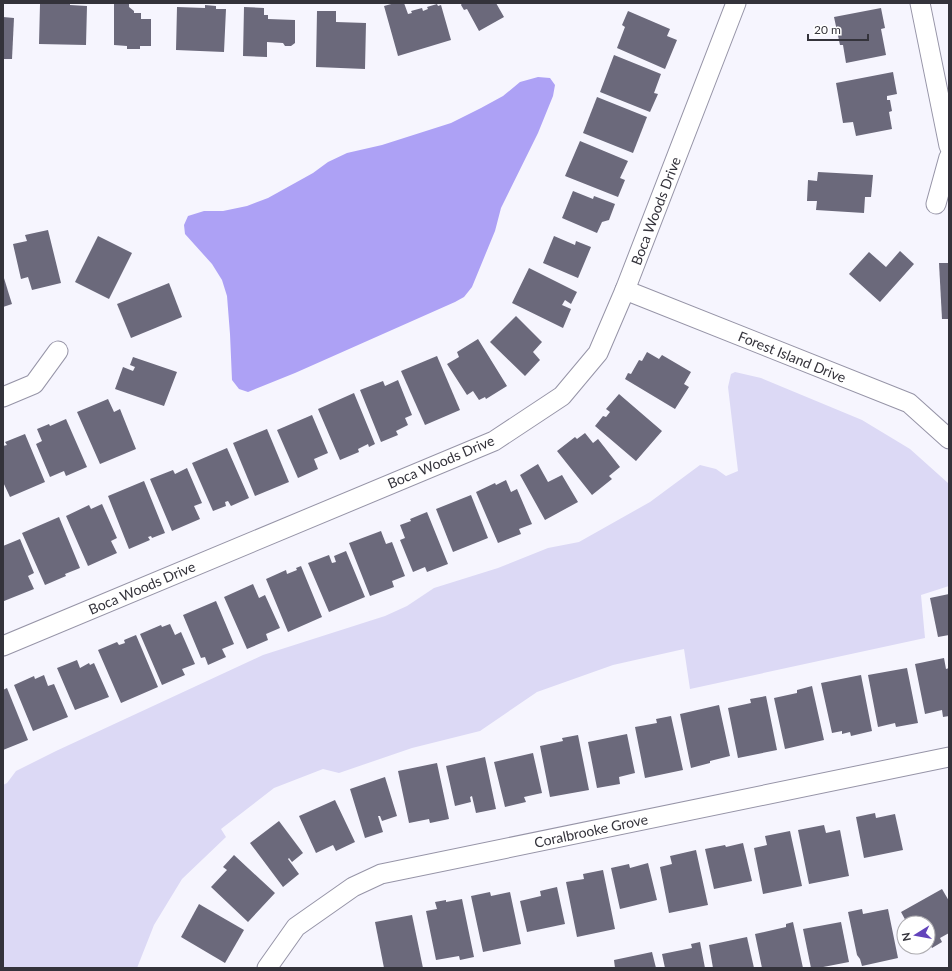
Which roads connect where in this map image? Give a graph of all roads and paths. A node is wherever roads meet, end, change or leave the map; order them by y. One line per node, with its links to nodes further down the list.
1 (736, 3): 6 (street, Boca Woods Drive)
2 (920, 3): 3 (street)
3 (949, 146)
4 (949, 157): 5 (street)
5 (936, 204)
6 (625, 290): 9 (street, Forest Island Drive); 10 (street, Boca Woods Drive)
7 (58, 351): 8 (street)
8 (3, 397)
9 (949, 439)
10 (3, 646)
11 (949, 757): 12 (street, Coralbrooke Grove)
12 (267, 968)

